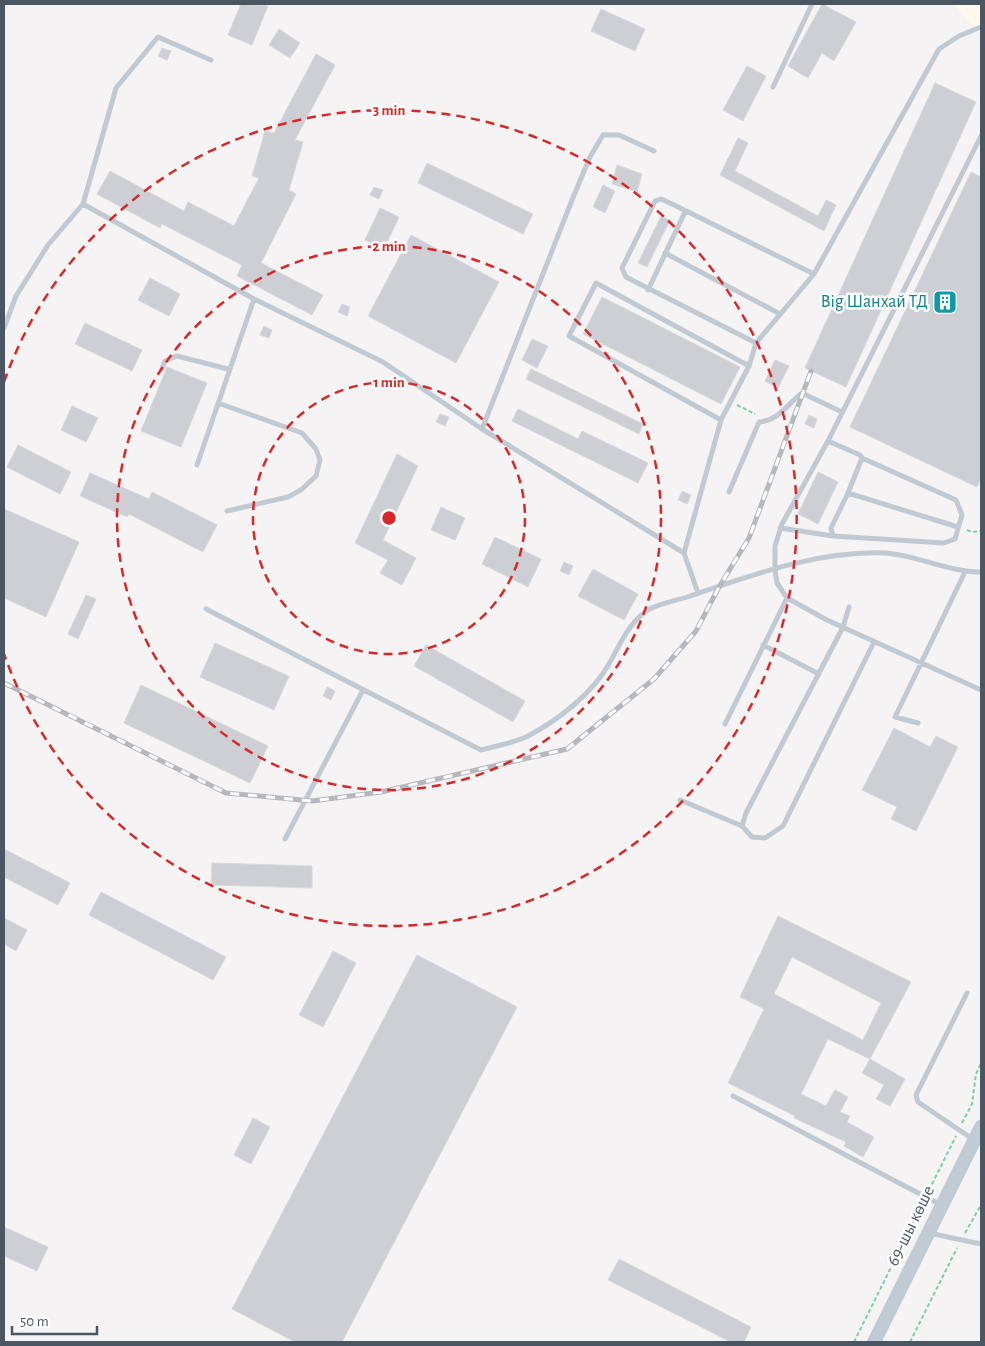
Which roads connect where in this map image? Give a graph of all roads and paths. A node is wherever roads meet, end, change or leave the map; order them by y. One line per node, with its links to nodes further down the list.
1 (812, 4): 4 (lane)
2 (981, 27): 10 (lane)
3 (211, 60): 7 (lane)
4 (773, 87)
5 (981, 136): 21 (lane)
6 (654, 151): 24 (lane)
7 (83, 204): 12 (lane); 14 (lane)
8 (685, 212): 9 (lane); 10 (lane); 11 (lane)
9 (665, 254): 11 (lane); 13 (lane)
10 (814, 274): 13 (lane)
11 (648, 290): 15 (lane)
12 (254, 299): 18 (lane); 24 (lane)
13 (780, 314): 15 (lane)
14 (4, 328)
15 (756, 343): 16 (lane)
16 (749, 366): 19 (lane); 22 (lane)
17 (162, 369): 18 (lane)
18 (228, 369): 20 (lane)
19 (731, 402): 22 (lane); 23 (path)
20 (218, 403): 27 (lane); 30 (lane)
21 (842, 412): 23 (lane); 25 (lane)
22 (721, 420): 35 (lane)
23 (759, 422): 28 (lane)
24 (482, 429): 35 (lane)
25 (828, 441): 26 (lane); 32 (lane)
26 (862, 458): 29 (lane); 31 (lane)
27 (196, 465)
28 (729, 492)
29 (848, 493): 31 (lane); 34 (lane)
30 (227, 511)
31 (958, 527): 33 (path); 34 (lane)
32 (780, 528): 34 (lane); 36 (lane)
33 (981, 531)
34 (833, 536)
35 (684, 553): 39 (lane)
36 (775, 570): 37 (lane); 39 (lane); 40 (lane)
37 (965, 572): 38 (lane); 46 (lane)
38 (981, 572)
39 (698, 593): 48 (lane)
40 (787, 598): 43 (lane); 45 (lane)
41 (850, 607): 43 (lane)
42 (206, 609): 48 (lane)
43 (843, 627): 44 (lane); 47 (lane)
44 (874, 642): 46 (lane); 53 (lane)
45 (763, 645): 47 (lane); 50 (lane)
46 (920, 663): 49 (lane); 51 (lane)
47 (819, 674): 53 (lane)
48 (363, 690): 54 (lane)
49 (981, 690)
50 (725, 724)
51 (918, 724)
52 (680, 800): 53 (lane)
53 (742, 826)
54 (285, 839)
55 (968, 993): 58 (lane)
56 (733, 1096): 59 (lane)
57 (981, 1127): 58 (main road, 69-шы көше)
58 (975, 1140): 59 (main road, 69-шы көше)
59 (942, 1205): 61 (main road, 69-шы көше)
60 (981, 1205): 62 (path)
61 (928, 1232): 62 (lane); 64 (main road, 69-шы көше)
62 (961, 1240): 63 (lane); 65 (path)
63 (981, 1244)
64 (874, 1342)
65 (910, 1342)

